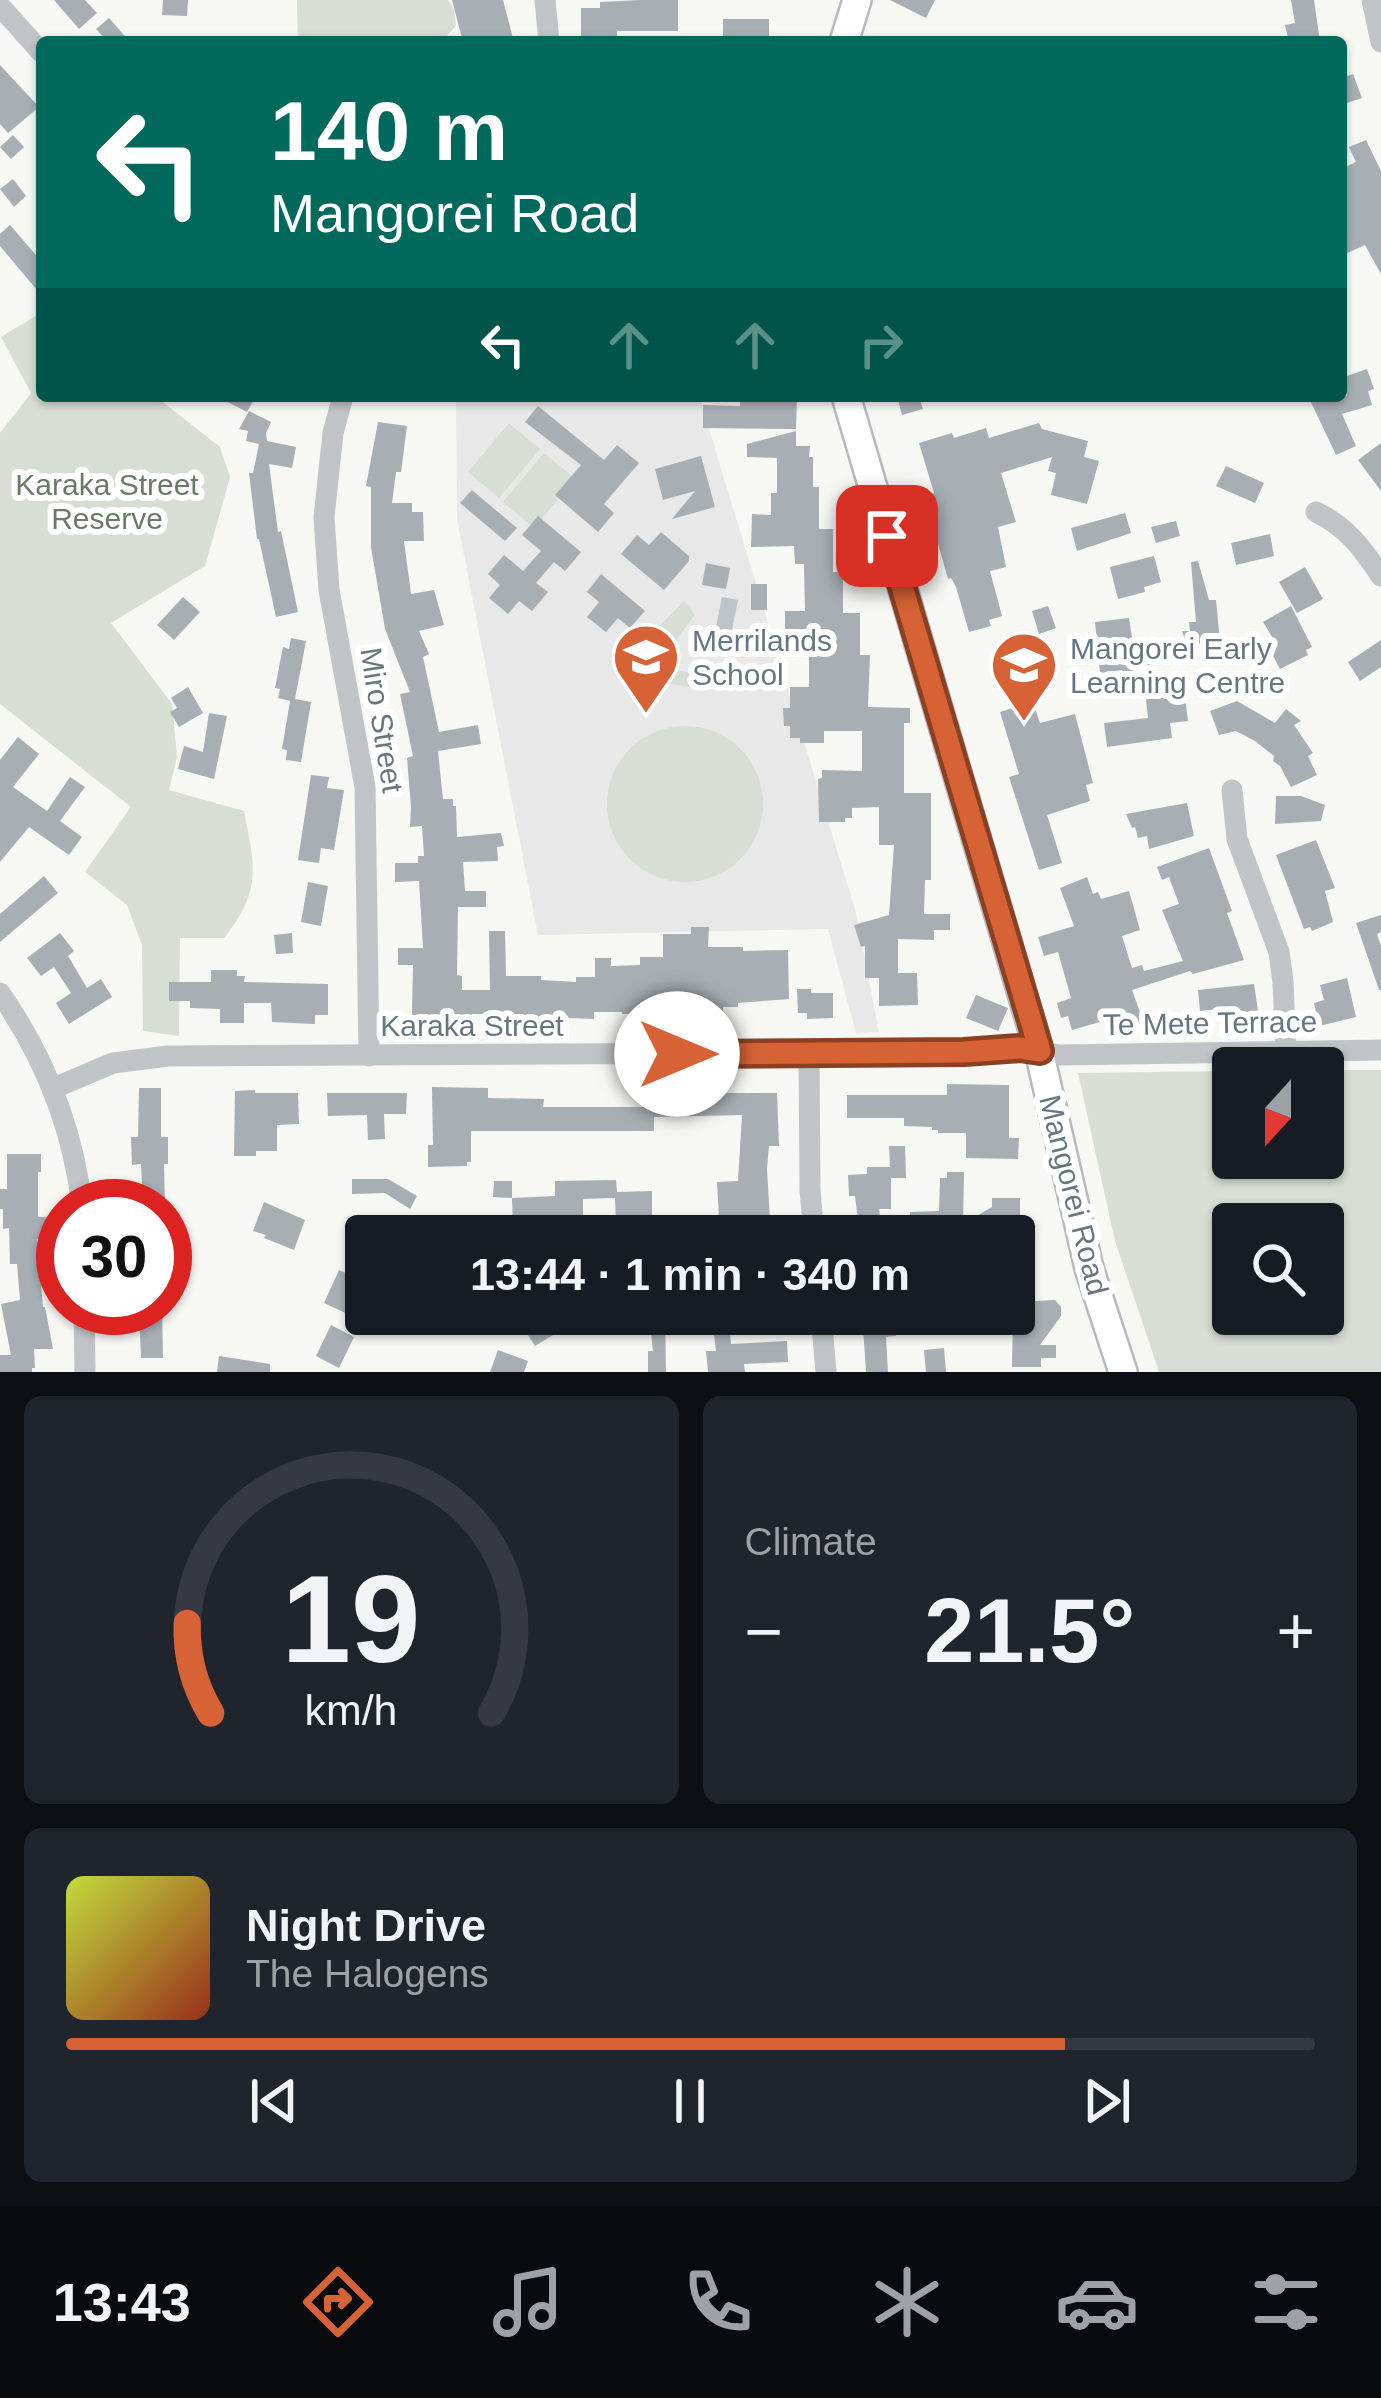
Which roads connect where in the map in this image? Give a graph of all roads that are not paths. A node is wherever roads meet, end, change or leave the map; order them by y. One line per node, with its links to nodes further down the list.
1 (545, 0): 5 (street)
2 (857, 0): 6 (main road)
3 (1372, 0): 7 (street)
4 (0, 6): 8 (street)
5 (548, 36)
6 (846, 36)
7 (1381, 43)
8 (36, 46)
9 (341, 402): 21 (street, Miro Street)
10 (848, 402): 17 (main road, Mangorei Road)
11 (1316, 512): 12 (street)
12 (1381, 576)
13 (1232, 790): 15 (street)
14 (0, 993): 22 (street)
15 (1286, 1047)
16 (1381, 1050): 18 (street, Te Mete Terrace)
17 (1040, 1051): 19 (street, Karaka Street); 20 (street, Te Mete Terrace); 29 (main road, Mangorei Road)
18 (1344, 1051)
19 (809, 1053): 21 (street, Karaka Street); 24 (street)
20 (1212, 1053)
21 (369, 1056): 22 (street, Karaka Street)
22 (54, 1088): 23 (street)
23 (77, 1179)
24 (812, 1215)
25 (85, 1335): 27 (street)
26 (823, 1335): 28 (street)
27 (85, 1372)
28 (826, 1372)
29 (1123, 1372)

